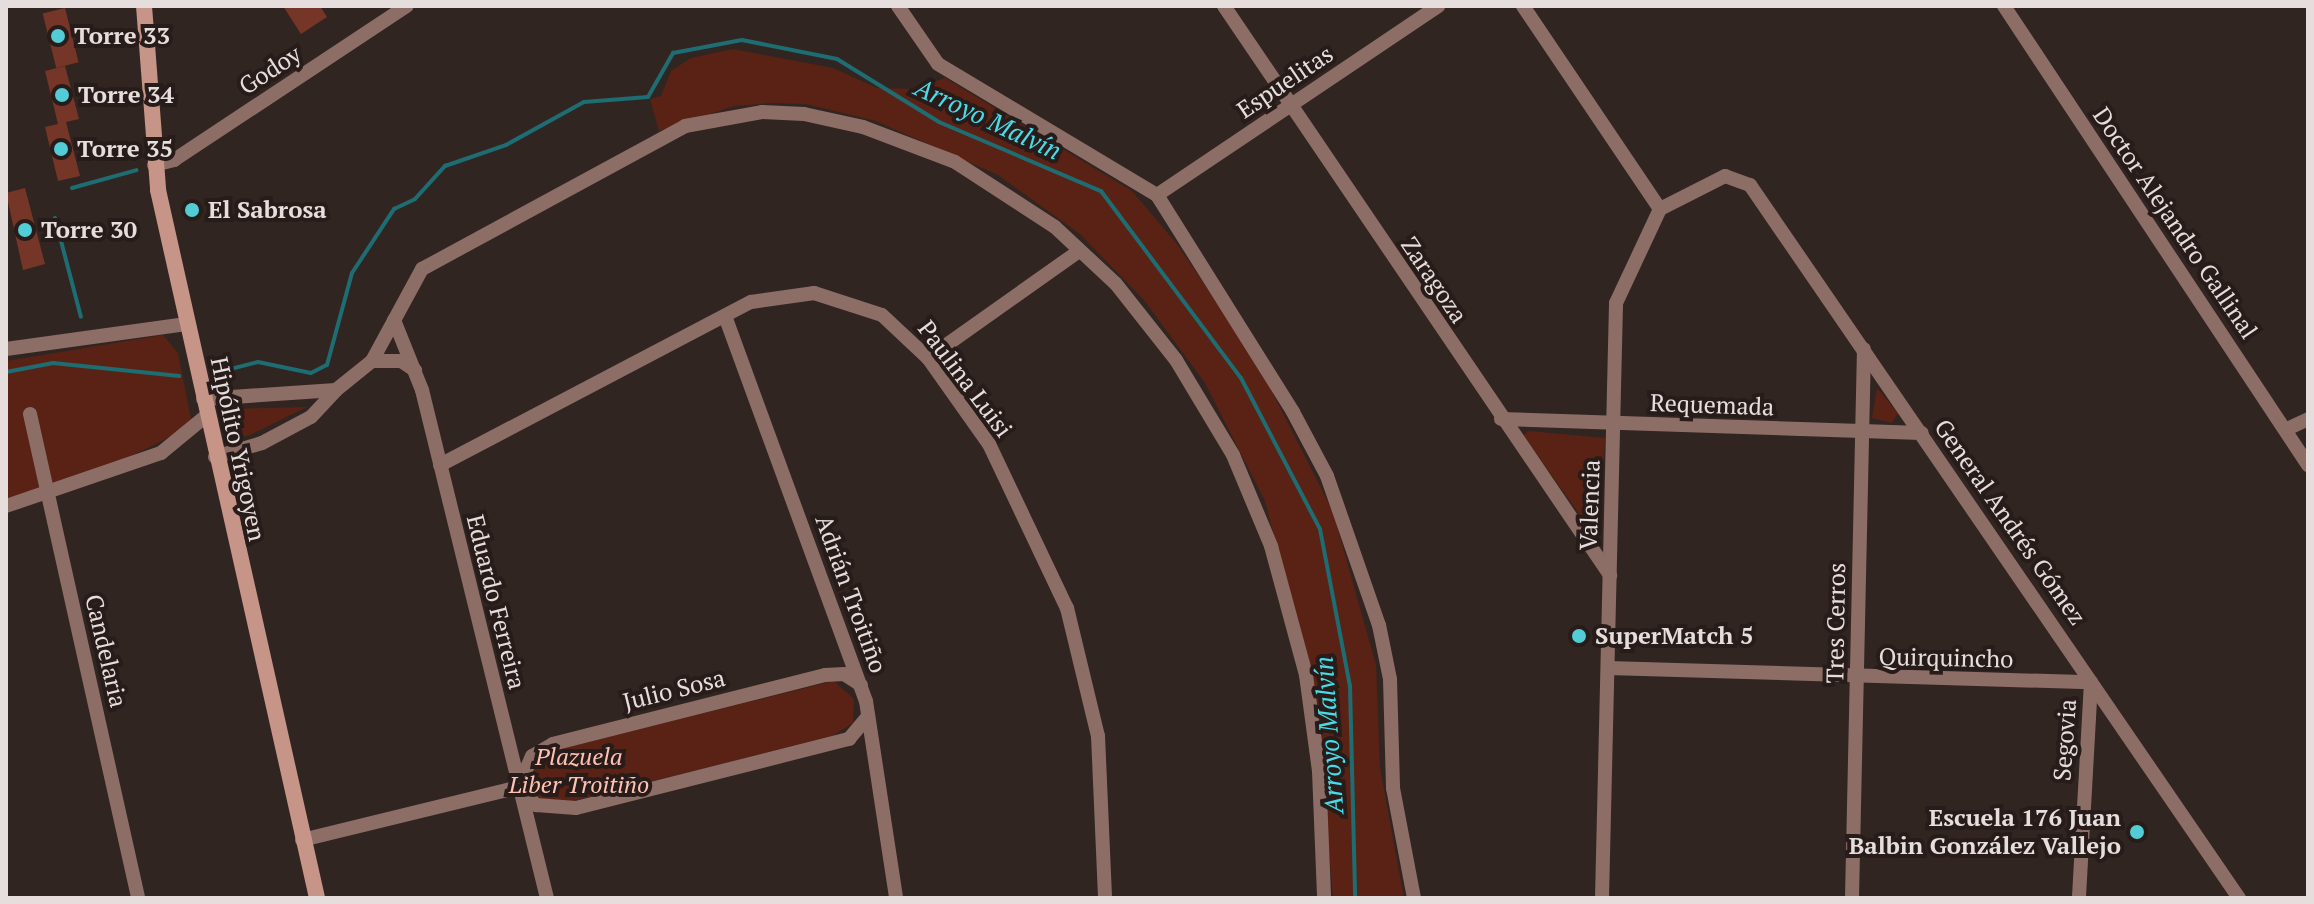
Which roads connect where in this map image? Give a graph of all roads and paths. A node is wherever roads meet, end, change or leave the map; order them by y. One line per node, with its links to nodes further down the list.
1 (144, 6): 9 (street, Hipólito Yrigoyen)
2 (407, 6): 9 (street, Godoy)
3 (898, 6): 10 (street)
4 (1224, 6): 8 (street, Zaragoza)
5 (1438, 6): 8 (street, Espuelitas)
6 (1523, 6): 11 (street)
7 (2004, 6): 27 (street, Doctor Alejandro Gallinal)
8 (1291, 105): 10 (street, Espuelitas); 24 (street, Zaragoza)
9 (154, 165): 15 (street, Hipólito Yrigoyen)
10 (1157, 195): 49 (street)
11 (1660, 209): 17 (street, General Andrés Gómez); 26 (street, Valencia)
12 (1079, 251): 14 (street); 18 (street); 48 (street)
13 (725, 316): 18 (street, Paulina Luisi); 31 (street, Paulina Luisi); 39 (street, Adrián Troitiño)
14 (394, 320): 19 (street); 20 (street, Eduardo Ferreira)
15 (186, 324): 16 (street); 22 (street, Hipólito Yrigoyen)
16 (6, 349)
17 (1864, 349): 28 (street, Tres Cerros); 29 (street, General Andrés Gómez)
18 (928, 358): 47 (street, Paulina Luisi)
19 (372, 361): 20 (street); 21 (street)
20 (415, 370): 31 (street, Eduardo Ferreira)
21 (336, 390): 22 (street); 30 (street)
22 (204, 408): 30 (street, Hipólito Yrigoyen); 33 (street)
23 (30, 414): 33 (street, Candelaria)
24 (1501, 419): 26 (street, Requemada); 35 (street, Zaragoza)
25 (2308, 419): 27 (street)
26 (1614, 423): 28 (street, Requemada); 35 (street, Valencia)
27 (2287, 429): 32 (street, Doctor Alejandro Gallinal)
28 (1862, 433): 29 (street, Requemada); 37 (street, Tres Cerros)
29 (1922, 433): 38 (street, General Andrés Gómez)
30 (215, 457): 42 (street, Hipólito Yrigoyen)
31 (440, 465): 41 (street, Eduardo Ferreira)
32 (2308, 465)
33 (48, 494): 34 (street); 43 (street, Candelaria)
34 (6, 506)
35 (1610, 576): 36 (street, Valencia)
36 (1608, 668): 37 (street, Quirquincho); 50 (street, Valencia)
37 (1857, 678): 38 (street, Quirquincho); 51 (street, Tres Cerros)
38 (2091, 682): 52 (street, Segovia); 53 (street, General Andrés Gómez)
39 (861, 685): 40 (street, Adrián Troitiño); 41 (street, Julio Sosa)
40 (868, 716): 41 (street); 46 (street, Adrián Troitiño)
41 (519, 787): 42 (street); 45 (street, Eduardo Ferreira)
42 (302, 840): 44 (street, Hipólito Yrigoyen)
43 (138, 898)
44 (317, 898)
45 (547, 898)
46 (896, 898)
47 (1105, 898)
48 (1324, 898)
49 (1414, 898)
50 (1602, 898)
51 (1852, 898)
52 (2079, 898)
53 (2239, 898)

